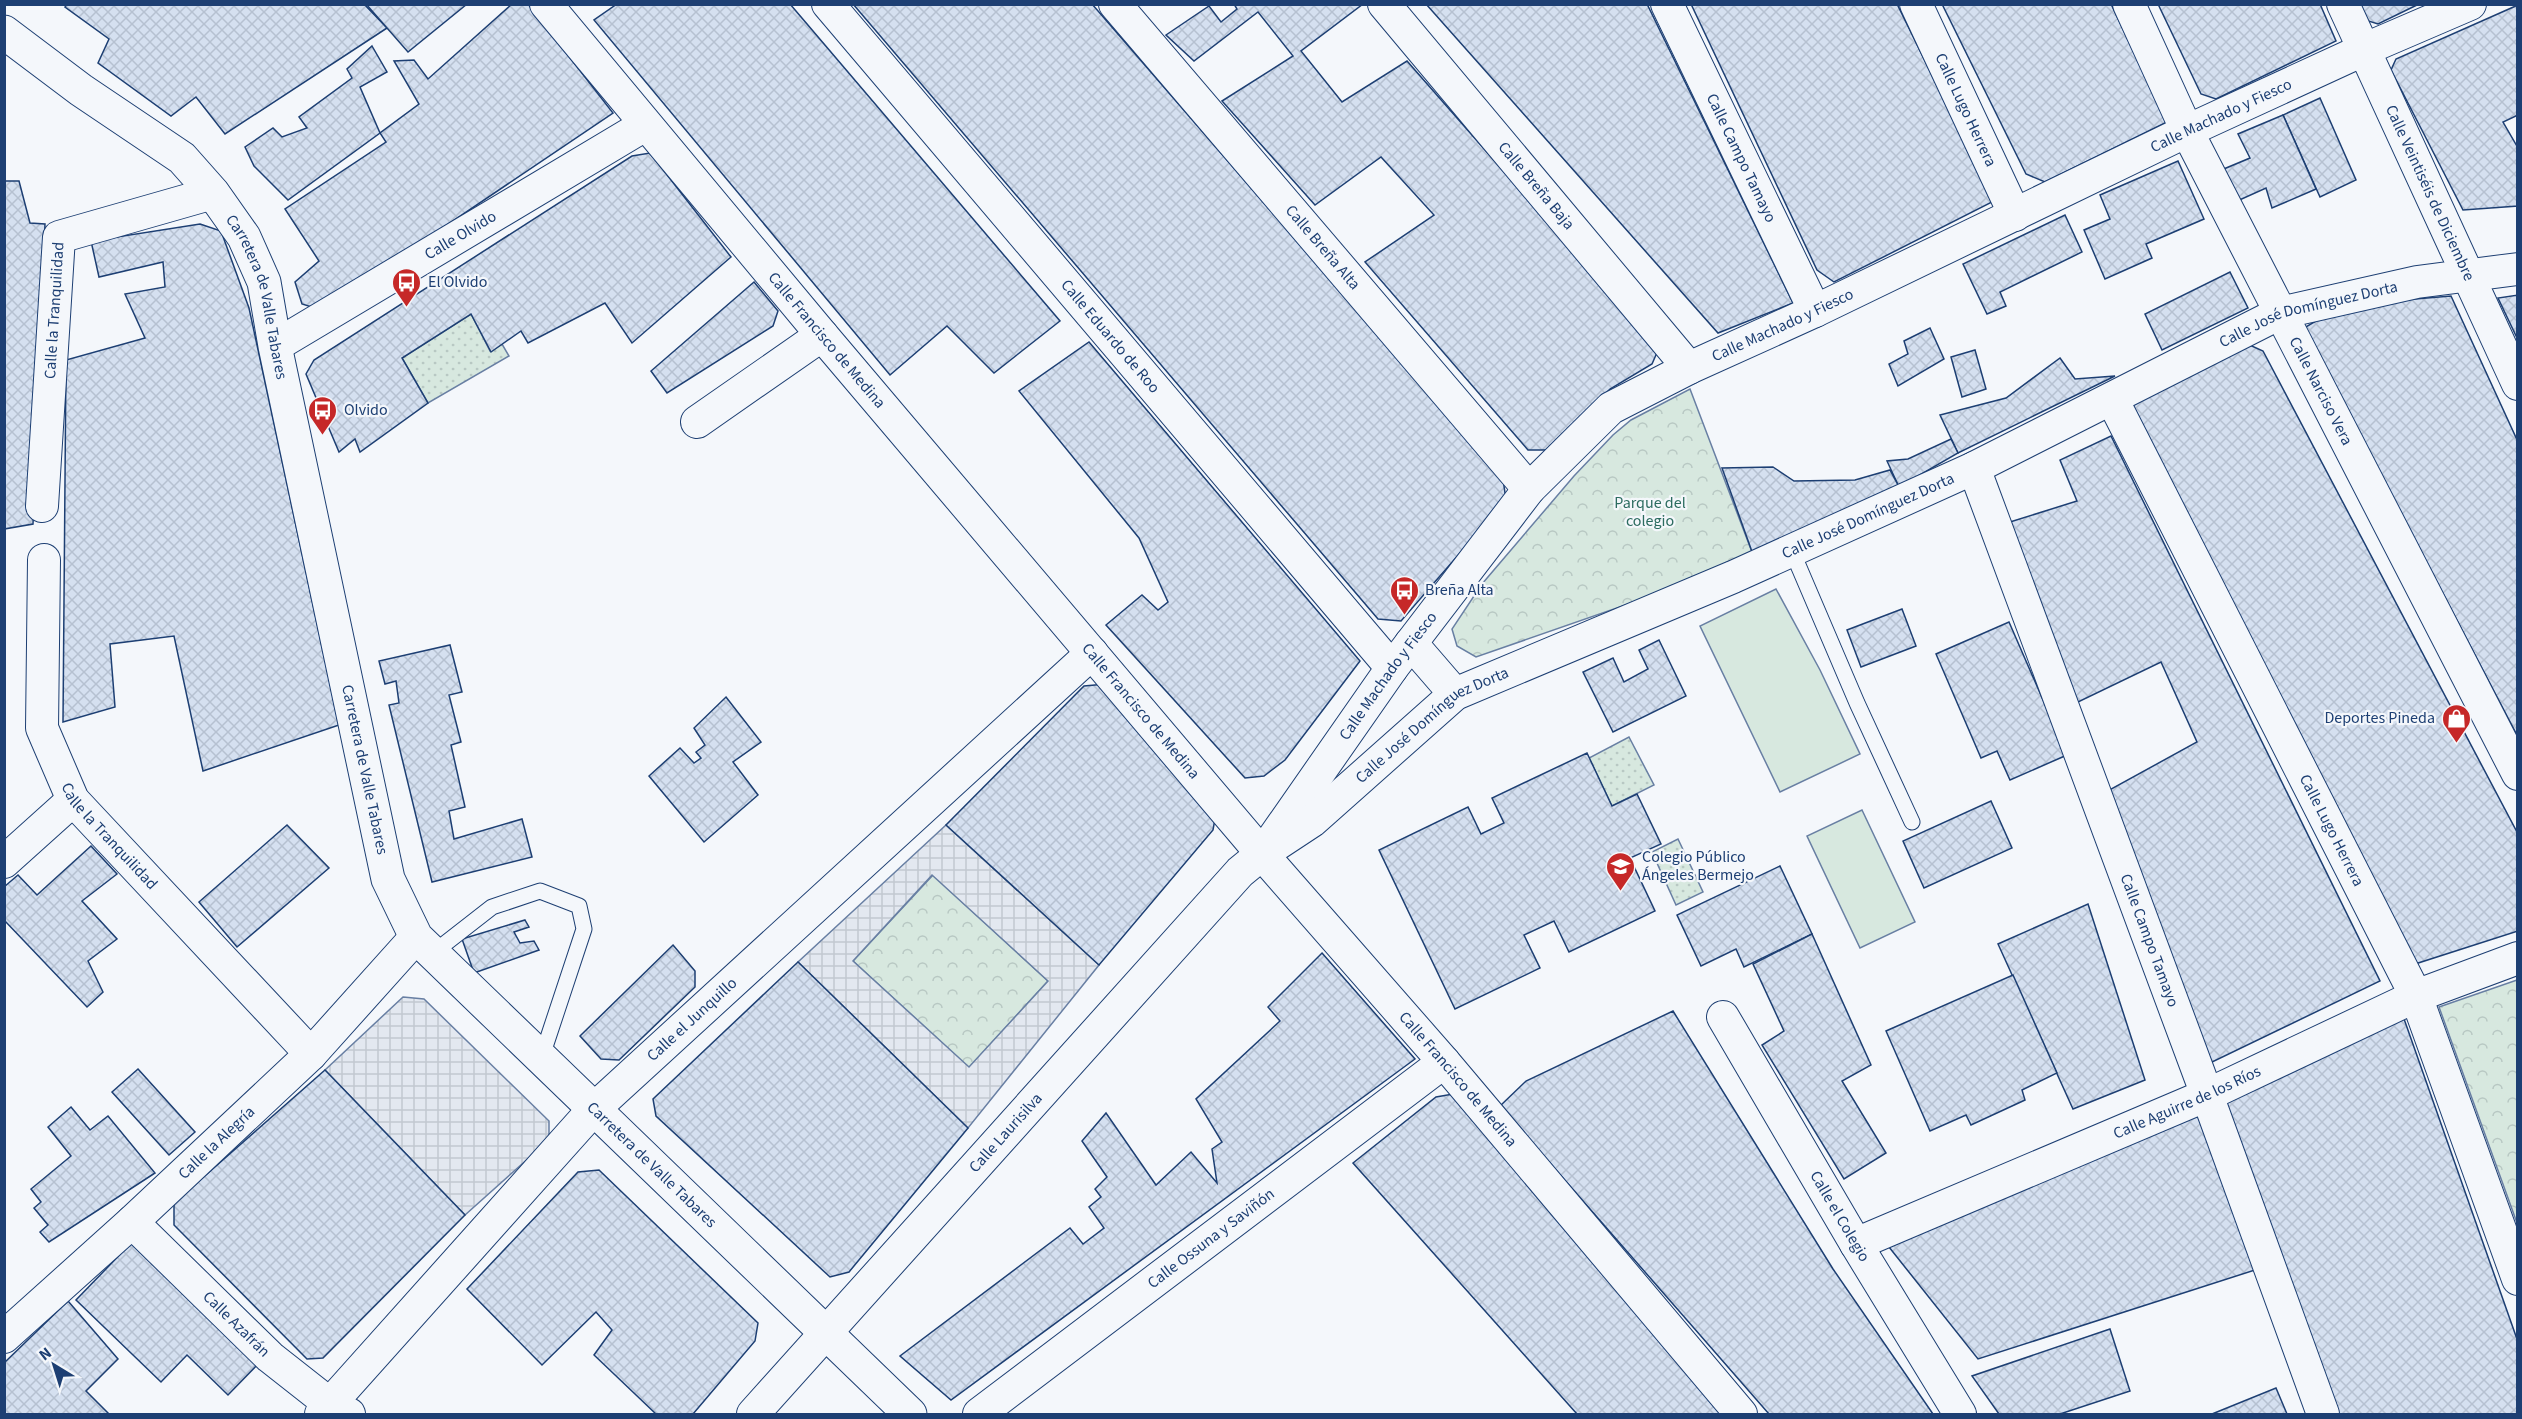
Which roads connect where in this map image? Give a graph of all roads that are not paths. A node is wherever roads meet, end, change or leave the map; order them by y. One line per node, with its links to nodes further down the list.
1 (828, 4): 33 (street, Calle Eduardo de Roo)
2 (1115, 4): 27 (street, Calle Breña Alta)
3 (1384, 4): 22 (street, Calle Breña Baja)
4 (1667, 4): 18 (street, Calle Campo Tamayo)
5 (1916, 4): 15 (street, Calle Lugo Herrera)
6 (2129, 4): 13 (street, Calle Narciso Vera)
7 (2343, 4): 11 (street, Calle Veintiséis de Diciembre)
8 (2470, 4): 11 (street, Calle Machado y Fiesco)
9 (559, 8): 12 (street, Calle Francisco de Medina)
10 (4, 32): 14 (main road, Carretera de Valle Tabares)
11 (2363, 50): 13 (street, Calle Machado y Fiesco); 17 (street, Calle Veintiséis de Diciembre)
12 (645, 125): 20 (street, Calle Francisco de Medina); 21 (street, Calle Olvido)
13 (2187, 131): 15 (street, Calle Machado y Fiesco); 19 (street, Calle Narciso Vera)
14 (213, 193): 21 (main road, Carretera de Valle Tabares); 28 (street, Calle la Tranquilidad)
15 (2015, 215): 18 (street, Calle Machado y Fiesco)
16 (2517, 269): 17 (street, Calle José Domínguez Dorta)
17 (2469, 275): 19 (street, Calle José Domínguez Dorta); 23 (street, Calle Veintiséis de Diciembre)
18 (1815, 311): 22 (street, Calle Machado y Fiesco)
19 (2280, 313): 24 (street, Calle José Domínguez Dorta); 35 (street, Calle Narciso Vera)
20 (822, 335): 25 (street); 32 (street, Calle Francisco de Medina)
21 (275, 346): 40 (main road, Carretera de Valle Tabares)
22 (1689, 368): 27 (street, Calle Machado y Fiesco)
23 (2517, 384)
24 (2112, 399): 26 (street, Calle José Domínguez Dorta); 42 (street, Calle Lugo Herrera)
25 (697, 422)
26 (1974, 468): 29 (street, Calle José Domínguez Dorta); 47 (street, Calle Campo Tamayo)
27 (1529, 489): 31 (street, Calle Machado y Fiesco)
28 (42, 506)
29 (1792, 551): 34 (street, Calle José Domínguez Dorta); 37 (lane)
30 (44, 560): 36 (street, Calle la Tranquilidad)
31 (1411, 643): 33 (street, Calle Machado y Fiesco); 34 (street)
32 (1092, 653): 38 (street, Calle Francisco de Medina); 48 (street, Calle el Junquillo)
33 (1392, 668): 38 (street, Calle Machado y Fiesco)
34 (1455, 694): 38 (street, Calle José Domínguez Dorta)
35 (2517, 774)
36 (73, 800): 39 (street); 44 (street, Calle la Tranquilidad)
37 (1912, 822)
38 (1262, 854): 46 (street, Calle Francisco de Medina); 52 (street, Calle Laurisilva)
39 (4, 862)
40 (425, 945): 44 (street, Calle la Alegría); 45 (main road, Carretera de Valle Tabares); 45 (lane)
41 (2517, 958): 42 (street, Calle Aguirre de los Ríos)
42 (2416, 996): 47 (street, Calle Aguirre de los Ríos); 51 (street, Calle Lugo Herrera)
43 (1723, 1017): 50 (street, Calle el Colegio)
44 (311, 1054): 49 (street, Calle la Alegría)
45 (541, 1059): 48 (main road, Carretera de Valle Tabares)
46 (1443, 1062): 57 (street, Calle Ossuna y Saviñón); 58 (street, Calle Francisco de Medina)
47 (2207, 1095): 50 (street, Calle Aguirre de los Ríos); 60 (street, Calle Campo Tamayo)
48 (593, 1110): 52 (main road, Carretera de Valle Tabares); 54 (street, Calle el Junquillo)
49 (132, 1222): 53 (street, Calle la Alegría); 54 (street, Calle Azafrán)
50 (1856, 1245): 59 (street, Calle el Colegio)
51 (2517, 1279)
52 (828, 1333): 55 (street, Calle Laurisilva); 56 (main road, Carretera de Valle Tabares)
53 (4, 1337)
54 (334, 1411)
55 (753, 1414)
56 (910, 1414)
57 (979, 1414)
58 (1741, 1414)
59 (1960, 1414)
60 (2323, 1414)

